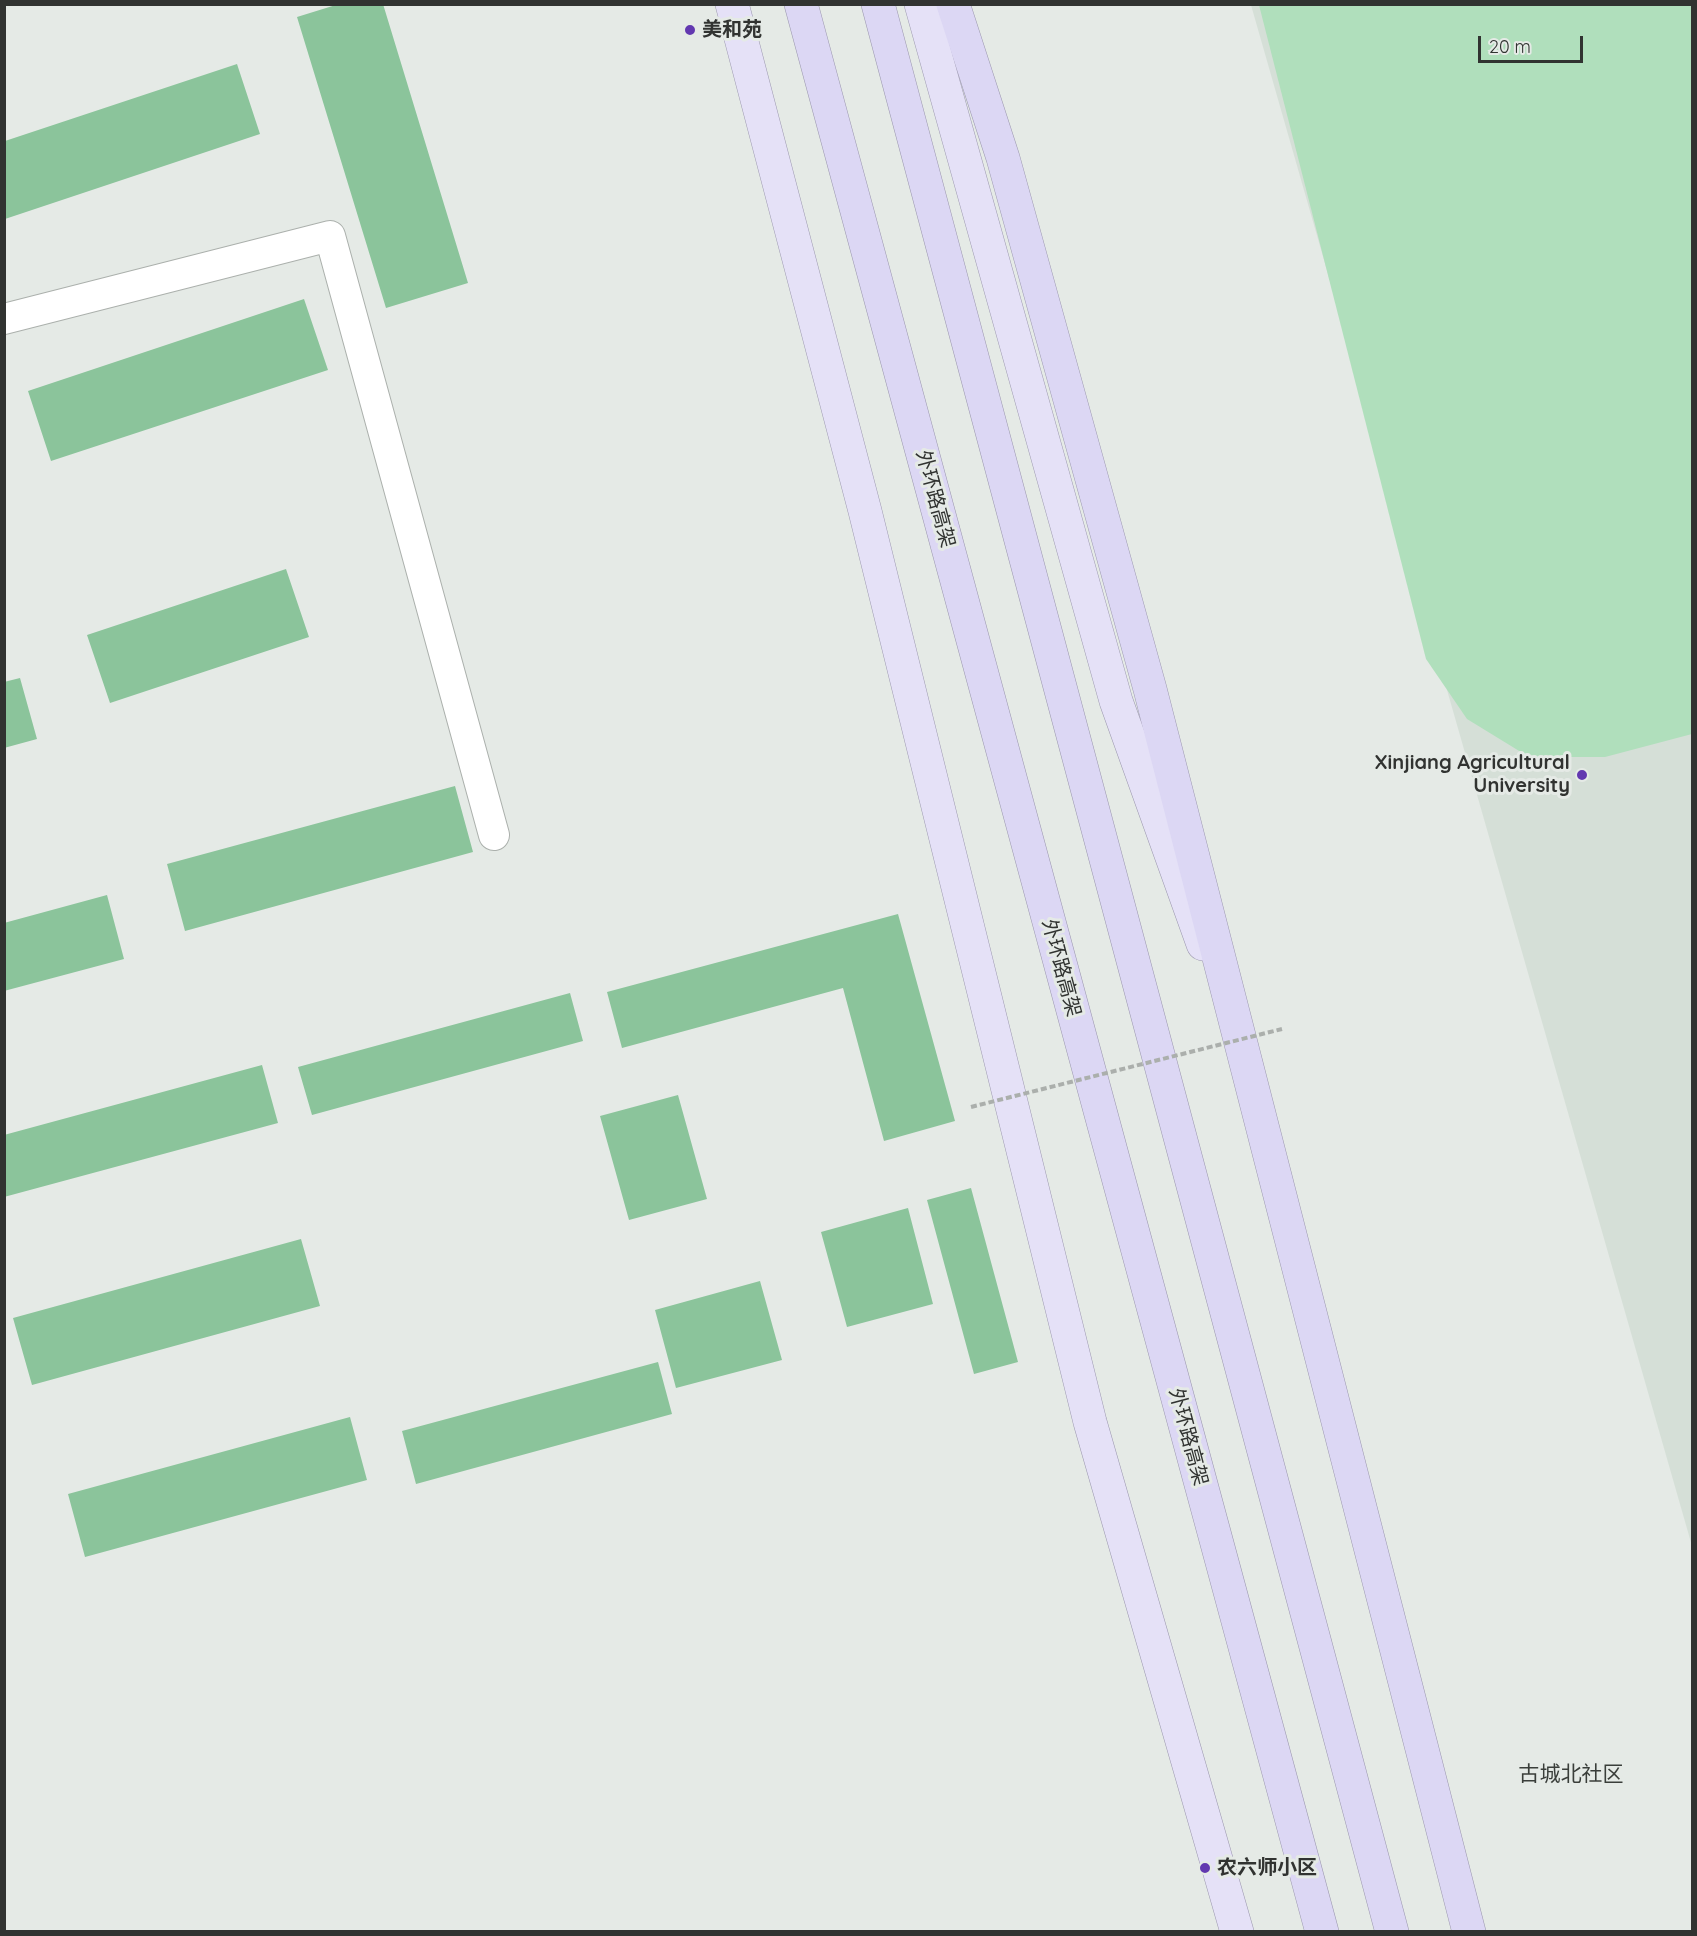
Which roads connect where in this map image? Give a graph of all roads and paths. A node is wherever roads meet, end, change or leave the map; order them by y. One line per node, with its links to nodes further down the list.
1 (732, 4): 10 (main road)
2 (801, 4): 11 (highway, 外环路高架)
3 (878, 4): 12 (highway)
4 (921, 4): 13 (main road)
5 (953, 4): 14 (highway)
6 (4, 319): 7 (street)
7 (494, 835)
8 (1282, 1029): 9 (path, bridge)
9 (971, 1107)
10 (1237, 1932)
11 (1322, 1932)
12 (1392, 1932)
13 (1464, 1932)
14 (1469, 1932)

